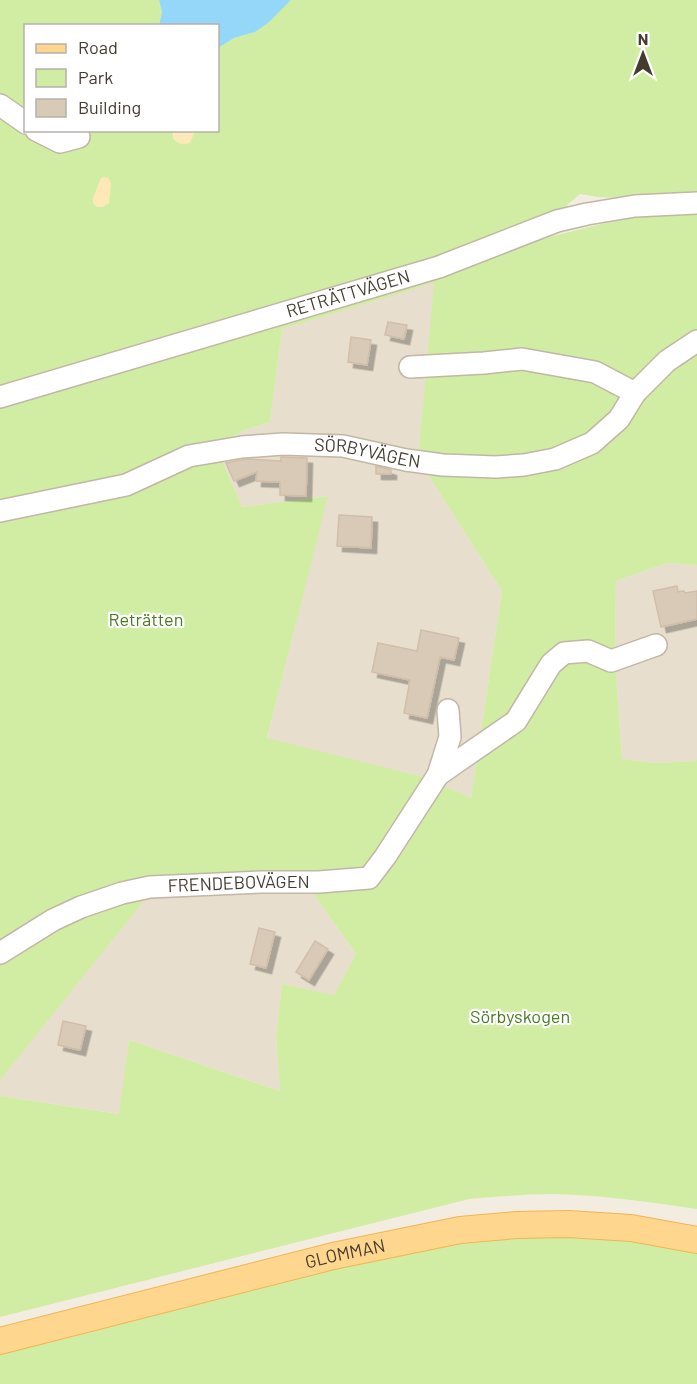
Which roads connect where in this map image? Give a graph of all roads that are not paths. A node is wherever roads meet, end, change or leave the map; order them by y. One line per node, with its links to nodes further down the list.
1 (0, 105): 2 (street)
2 (24, 122)
3 (40, 132): 4 (street)
4 (79, 137)
5 (697, 203): 9 (street, RETRÄTTVÄGEN)
6 (697, 340): 8 (street, SÖRBYVÄGEN)
7 (410, 367): 8 (street)
8 (635, 393): 10 (street, SÖRBYVÄGEN)
9 (0, 397)
10 (0, 511)
11 (656, 645): 13 (street)
12 (448, 710): 13 (street)
13 (438, 776): 14 (street, FRENDEBOVÄGEN)
14 (0, 953)
15 (697, 1240): 16 (main road, GLOMMAN)
16 (0, 1341)

